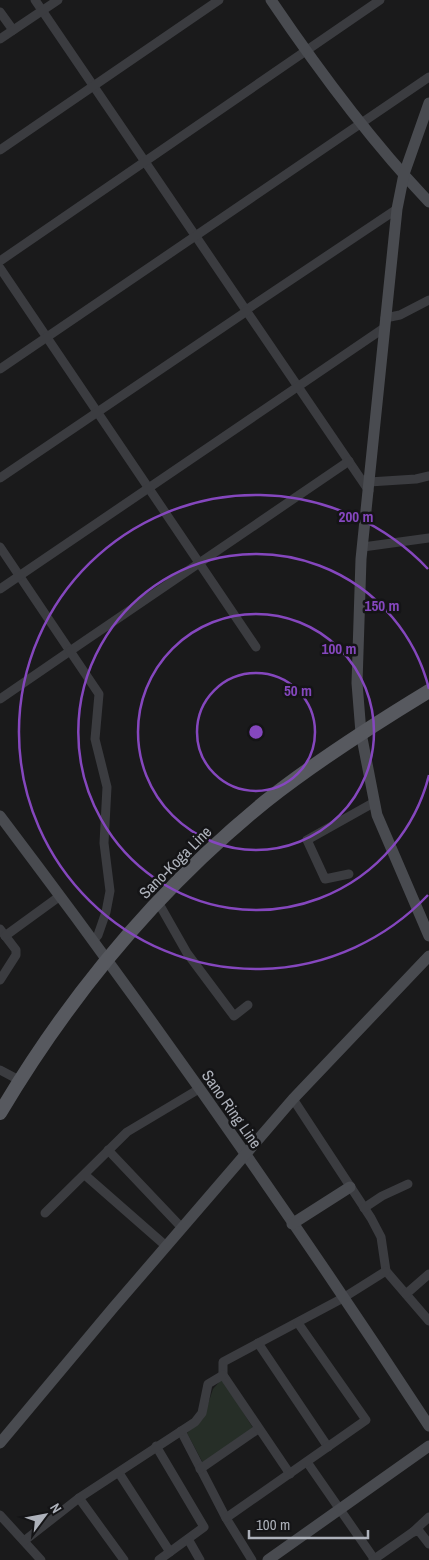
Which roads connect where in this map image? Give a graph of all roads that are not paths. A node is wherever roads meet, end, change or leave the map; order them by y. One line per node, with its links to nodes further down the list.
1 (35, 0): 6 (street)
2 (58, 0): 6 (street)
3 (219, 0): 12 (street)
4 (271, 0): 10 (street)
5 (380, 0): 10 (street)
6 (42, 10): 8 (street); 12 (street)
7 (0, 12): 8 (street)
8 (13, 30): 9 (street)
9 (0, 40)
10 (306, 51): 14 (street); 16 (street)
11 (429, 76): 14 (street)
12 (94, 86): 15 (street); 16 (street)
13 (429, 103): 17 (street)
14 (360, 122): 17 (street); 20 (street)
15 (0, 150)
16 (144, 161): 20 (street); 21 (street)
17 (404, 174): 18 (street); 19 (street)
18 (429, 202)
19 (397, 209): 24 (street); 25 (street)
20 (195, 236): 24 (street); 26 (street)
21 (0, 261)
22 (0, 268): 26 (street)
23 (429, 300): 25 (street)
24 (246, 310): 28 (street); 29 (street)
25 (385, 323): 28 (street); 34 (street)
26 (47, 337): 27 (street); 29 (street)
27 (0, 369)
28 (297, 385): 30 (street); 33 (street)
29 (98, 412): 32 (street); 33 (street)
30 (348, 461): 34 (street); 38 (street)
31 (429, 476): 34 (street)
32 (0, 478)
33 (149, 486): 38 (street); 39 (street)
34 (369, 487): 37 (street)
35 (429, 538): 37 (street)
36 (0, 547): 39 (street)
37 (363, 547): 45 (street)
38 (200, 563): 41 (street); 42 (street)
39 (19, 576): 40 (street); 42 (street)
40 (0, 589)
41 (256, 647)
42 (70, 651): 44 (street); 53 (street)
43 (429, 691): 45 (main road, Sano-Koga Line)
44 (0, 699)
45 (361, 733): 46 (street); 50 (main road, Sano-Koga Line)
46 (373, 803): 48 (street); 52 (street)
47 (0, 816): 49 (street, Sano Ring Line)
48 (349, 874)
49 (60, 896): 51 (street); 53 (street, Sano Ring Line)
50 (158, 902): 55 (main road, Sano-Koga Line); 57 (street)
51 (3, 932): 56 (street)
52 (429, 936)
53 (93, 941): 55 (street, Sano Ring Line)
54 (429, 956): 61 (street)
55 (107, 960): 59 (main road, Sano-Koga Line); 60 (street, Sano Ring Line)
56 (0, 980)
57 (248, 1005)
58 (0, 1070): 59 (street)
59 (19, 1080): 62 (main road, Sano-Koga Line)
60 (199, 1089): 63 (street); 64 (street, Sano Ring Line)
61 (293, 1099): 64 (street); 67 (street)
62 (0, 1113)
63 (108, 1150): 65 (street); 71 (street)
64 (245, 1155): 70 (street, Sano Ring Line); 71 (street)
65 (85, 1175): 69 (street); 72 (street)
66 (408, 1184): 68 (street)
67 (350, 1187): 68 (street); 70 (street)
68 (364, 1208): 73 (street)
69 (45, 1213)
70 (292, 1224): 76 (street, Sano Ring Line)
71 (182, 1228): 72 (street)
72 (166, 1246): 84 (street)
73 (386, 1271): 75 (street); 76 (street)
74 (429, 1274): 75 (street)
75 (406, 1294): 77 (street)
76 (343, 1298): 78 (street); 81 (street, Sano Ring Line)
77 (429, 1321)
78 (298, 1322): 79 (street); 87 (street)
79 (258, 1343): 80 (street); 87 (street)
80 (223, 1375): 82 (street); 83 (street)
81 (429, 1426)
82 (258, 1429): 89 (street); 91 (street)
83 (181, 1431): 85 (street); 89 (street)
84 (0, 1443)
85 (156, 1446): 90 (street); 98 (street)
86 (429, 1446): 93 (street)
87 (328, 1447): 88 (street)
88 (307, 1462): 91 (street); 93 (street)
89 (200, 1469): 96 (street)
90 (119, 1473): 92 (street); 101 (street)
91 (290, 1474): 96 (street)
92 (79, 1498): 99 (street); 103 (street)
93 (340, 1508): 107 (street); 108 (street)
94 (0, 1515): 99 (street)
95 (429, 1517): 97 (street)
96 (226, 1518): 106 (street)
97 (413, 1532): 100 (street); 108 (street)
98 (188, 1539): 101 (street); 105 (street)
99 (24, 1541): 102 (street)
100 (429, 1544)
101 (170, 1552): 104 (street)
102 (41, 1560)
103 (124, 1560)
104 (159, 1560)
105 (200, 1560)
106 (252, 1560)
107 (268, 1560)
108 (374, 1560)

